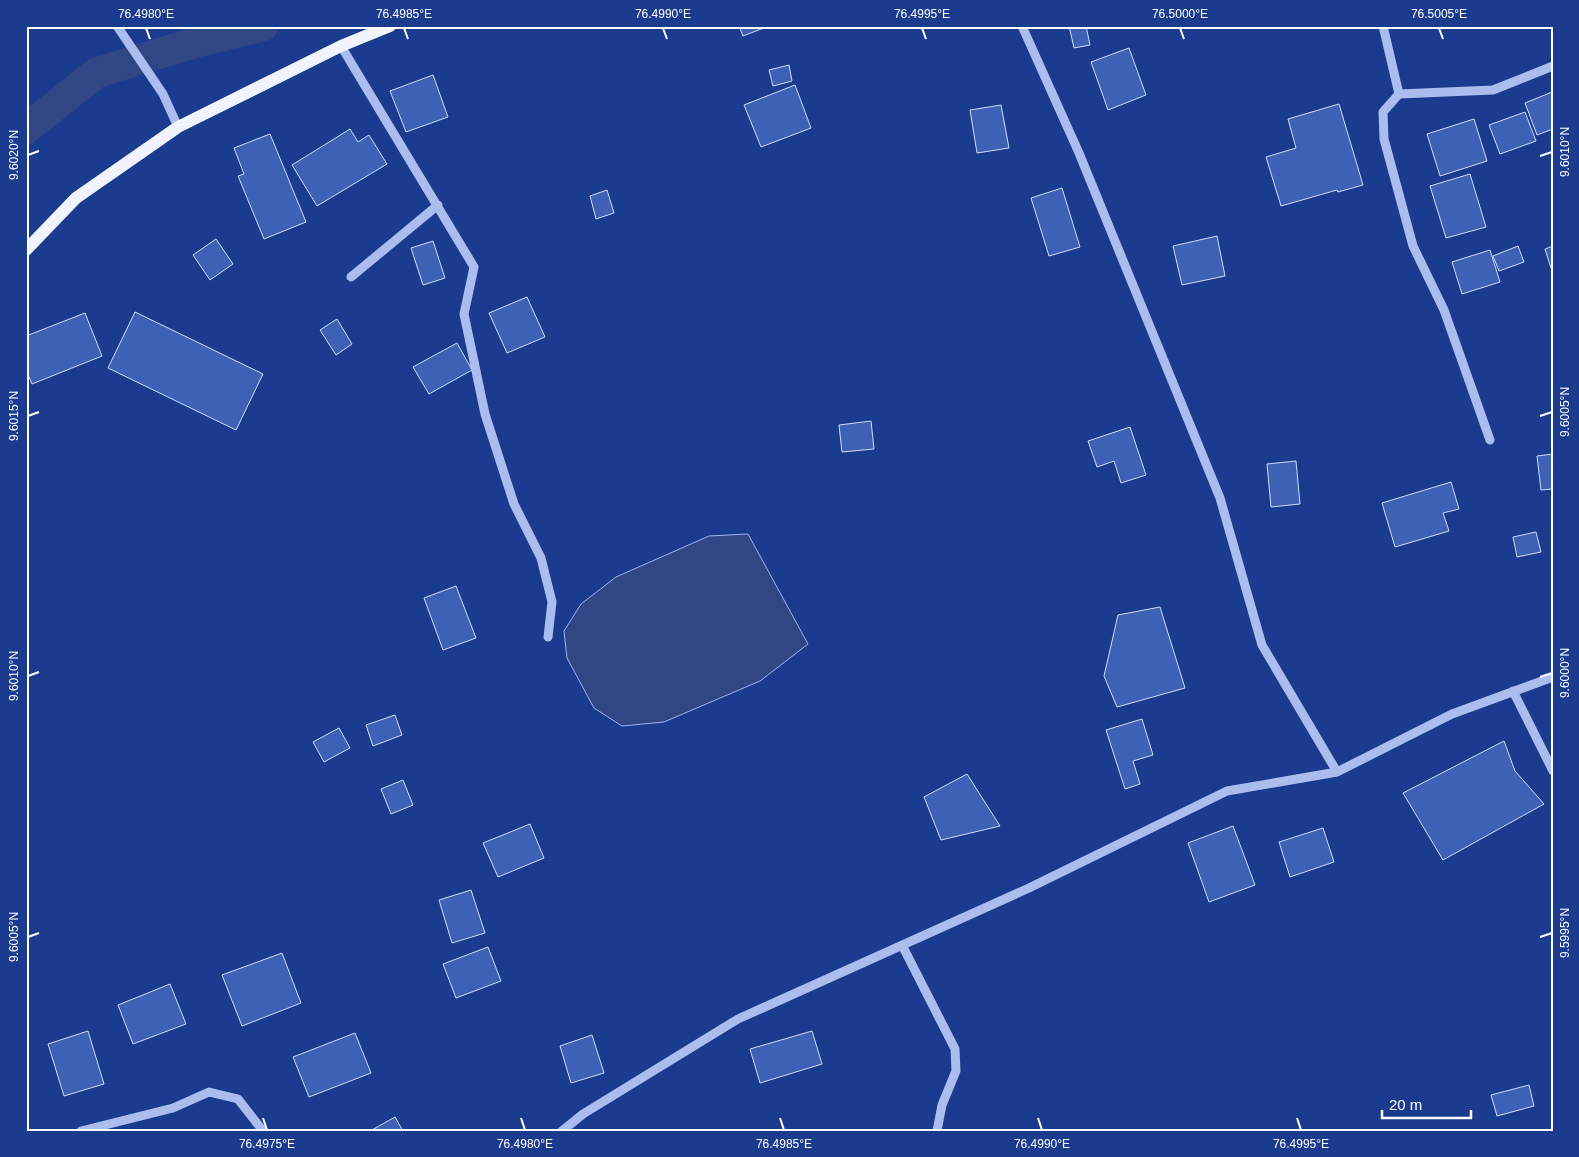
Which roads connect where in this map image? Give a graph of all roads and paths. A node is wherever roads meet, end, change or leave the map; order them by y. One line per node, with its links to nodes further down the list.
1 (117, 26): 8 (street)
2 (390, 26): 5 (main road)
3 (1022, 26): 17 (street)
4 (1383, 26): 7 (street)
5 (341, 46): 8 (main road); 9 (street)
6 (1553, 66): 7 (street)
7 (1399, 94): 12 (street)
8 (178, 126): 10 (main road)
9 (438, 205): 11 (street); 13 (street)
10 (26, 250)
11 (351, 277)
12 (1490, 440)
13 (548, 637)
14 (1553, 677): 15 (street)
15 (1514, 691): 16 (street); 17 (street)
16 (1553, 771)
17 (1337, 772): 18 (street)
18 (902, 945): 21 (street); 22 (street)
19 (81, 1131): 20 (street)
20 (263, 1131)
21 (562, 1131)
22 (937, 1131)

